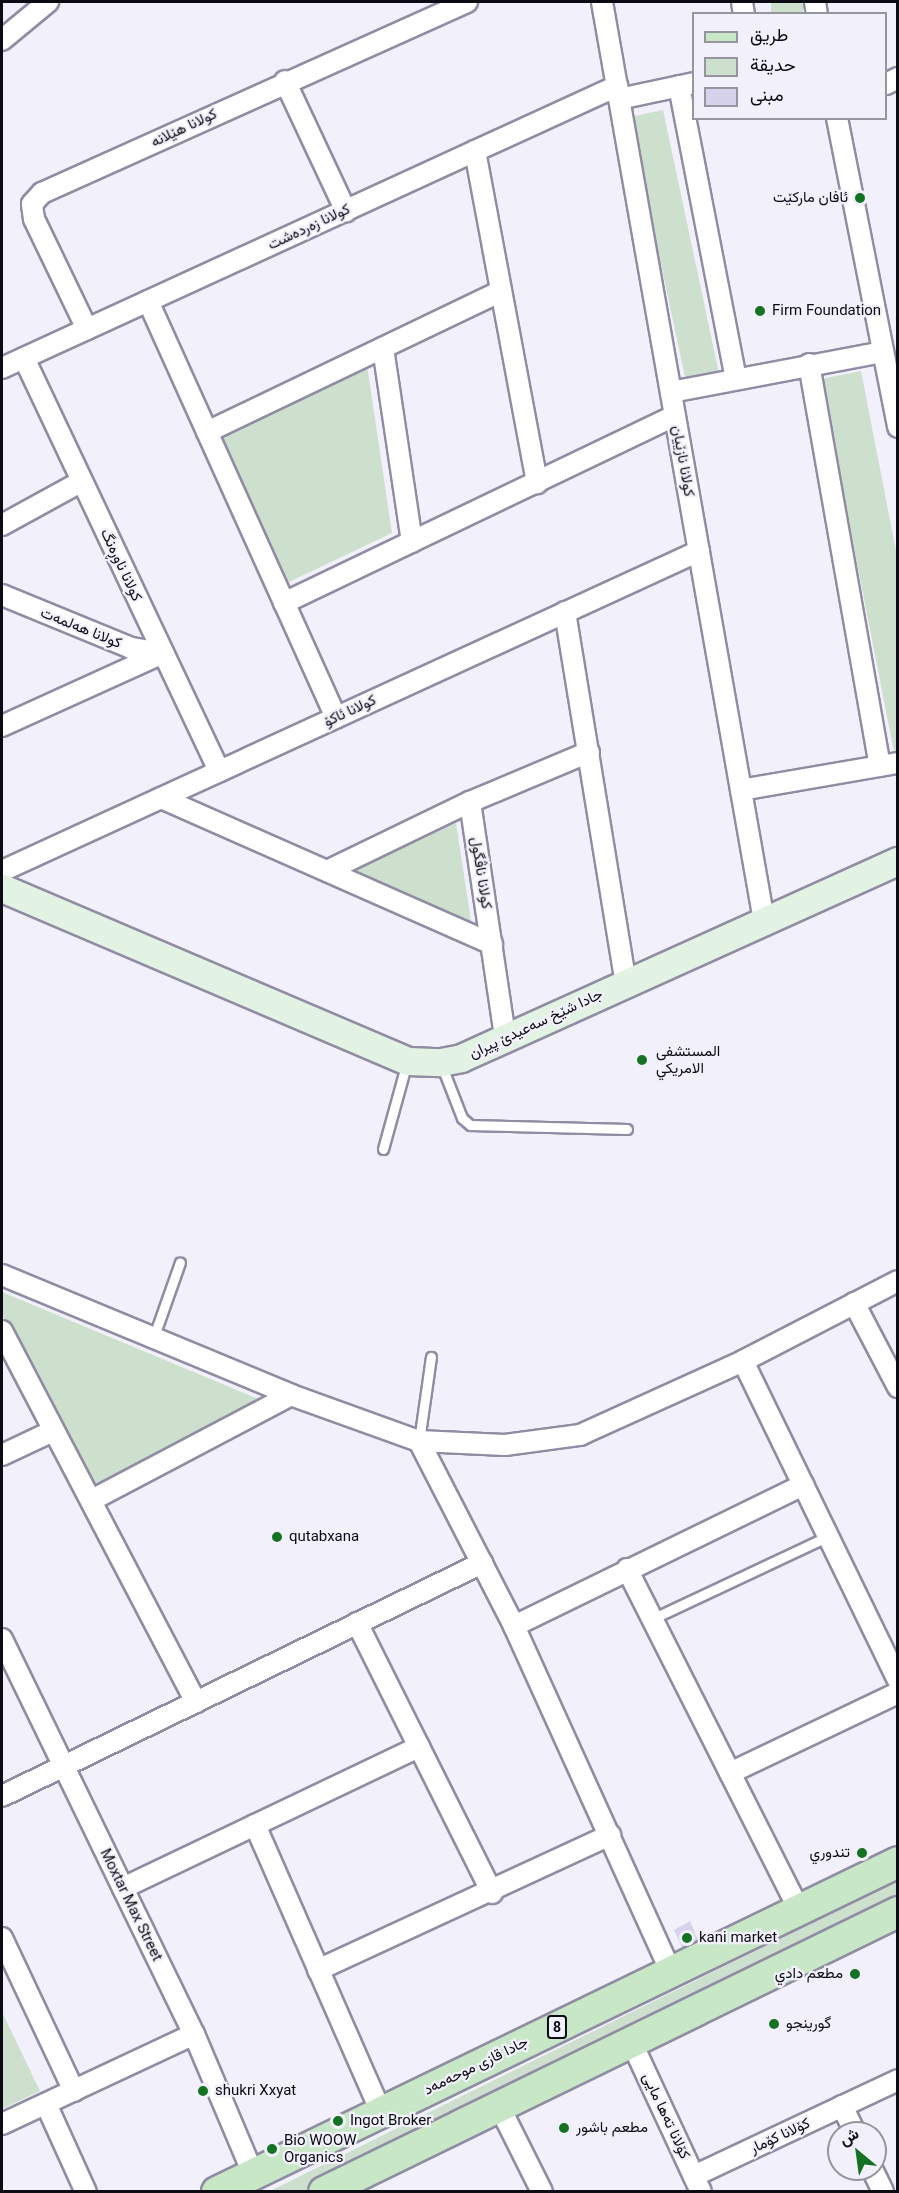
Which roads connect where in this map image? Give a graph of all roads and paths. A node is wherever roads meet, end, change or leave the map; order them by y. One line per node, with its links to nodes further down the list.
1 (48, 2): 4 (street)
2 (467, 2): 5 (street, کولانا هێلانە)
3 (602, 2): 7 (street, کولانا نازێیان)
4 (2, 40)
5 (285, 81): 10 (street); 13 (street, کولانا هێلانە)
6 (686, 85): 7 (street, کولانا زەردەشت); 19 (street)
7 (618, 93): 9 (street, کولانا زەردەشت); 20 (street, کولانا نازێیان)
8 (837, 120): 15 (street)
9 (475, 151): 10 (street, کولانا زەردەشت); 11 (street)
10 (346, 211): 12 (street, کولانا زەردەشت)
11 (501, 291): 14 (street); 25 (street)
12 (148, 301): 13 (street, کولانا زەردەشت); 23 (street)
13 (87, 329): 16 (street, کولانا زەردەشت)
14 (383, 348): 23 (street); 27 (street)
15 (882, 352): 17 (street); 22 (street)
16 (24, 358): 18 (street, کولانا زەردەشت); 24 (street, کولانا ناوڕەنگ)
17 (809, 364): 19 (street); 36 (street)
18 (2, 368)
19 (736, 379): 20 (street)
20 (671, 392): 21 (street, کولانا نازێیان)
21 (675, 416): 25 (street); 28 (street, کولانا نازێیان)
22 (897, 428)
23 (207, 432): 30 (street)
24 (82, 481): 26 (street); 32 (street, کولانا ناوڕەنگ)
25 (537, 483): 27 (street)
26 (2, 525)
27 (412, 542): 30 (street)
28 (699, 551): 31 (street, کولانا ئاکۆ); 38 (street, کولانا نازێیان)
29 (2, 595): 32 (street, کولانا هەلمەت)
30 (284, 603): 33 (street)
31 (566, 612): 33 (street, کولانا ئاکۆ); 35 (street)
32 (163, 653): 34 (street); 37 (street, کولانا ناوڕەنگ)
33 (336, 717): 37 (street, کولانا ئاکۆ)
34 (2, 726)
35 (589, 752): 40 (street); 47 (street)
36 (889, 764): 38 (street)
37 (219, 771): 39 (street, کولانا ئاکۆ)
38 (741, 790): 45 (street, کولانا نازێیان)
39 (161, 798): 42 (street, کولانا ئاکۆ); 43 (street)
40 (470, 802): 43 (street); 46 (street, کولانا ناڤگول)
41 (897, 861): 45 (street, جادا شێخ سەعیدێ پیران)
42 (2, 871)
43 (327, 871): 46 (street)
44 (2, 888): 49 (street, جادا شێخ سەعیدێ پیران)
45 (764, 921): 47 (street, جادا شێخ سەعیدێ پیران)
46 (492, 944): 48 (street, کولانا ناڤگول)
47 (626, 983): 48 (street, جادا شێخ سەعیدێ پیران)
48 (505, 1037): 50 (street, جادا شێخ سەعیدێ پیران)
49 (408, 1061): 50 (street, جادا شێخ سەعیدێ پیران); 52 (lane)
50 (441, 1062): 51 (lane)
51 (627, 1129)
52 (383, 1149)
53 (180, 1262): 58 (lane)
54 (2, 1275): 58 (street)
55 (897, 1281): 56 (street)
56 (854, 1303): 60 (street); 61 (street)
57 (2, 1331): 63 (street)
58 (154, 1336): 62 (street)
59 (431, 1357): 64 (lane)
60 (743, 1361): 64 (street); 66 (street)
61 (897, 1387)
62 (291, 1395): 64 (street); 67 (street)
63 (53, 1431): 65 (street); 67 (street)
64 (419, 1441): 69 (street)
65 (2, 1455)
66 (803, 1485): 68 (street); 70 (street)
67 (92, 1500): 77 (street)
68 (828, 1536): 71 (lane); 75 (street)
69 (482, 1563): 72 (street); 73 (street)
70 (627, 1569): 71 (street); 73 (street)
71 (652, 1619): 80 (street)
72 (357, 1623): 77 (street); 78 (street)
73 (514, 1626): 83 (street)
74 (3, 1646): 79 (street, Moxtar Max Street)
75 (897, 1680)
76 (897, 1694): 80 (street)
77 (196, 1702): 79 (street)
78 (419, 1747): 82 (street); 86 (street)
79 (64, 1766): 81 (street); 85 (street, Moxtar Max Street)
80 (730, 1773): 87 (street)
81 (2, 1796)
82 (255, 1825): 85 (street); 90 (street)
83 (610, 1835): 86 (street); 91 (street)
84 (897, 1862): 87 (main road, جادا قازی موحەمەد / 8)
85 (123, 1888): 92 (street, Moxtar Max Street)
86 (492, 1893): 90 (street)
87 (799, 1910): 91 (main road, جادا قازی موحەمەد / 8)
88 (896, 1918): 93 (main road)
89 (3, 1945): 95 (street)
90 (318, 1970): 99 (street)
91 (671, 1972): 99 (main road, جادا قازی موحەمەد / 8)
92 (194, 2034): 95 (street); 102 (street, Moxtar Max Street)
93 (631, 2042): 97 (main road); 103 (street, کۆلانا تەها مایی)
94 (897, 2080): 98 (street, کۆلانا کۆمار)
95 (74, 2091): 96 (street)
96 (46, 2104): 101 (street); 104 (street)
97 (500, 2106): 106 (main road); 107 (street)
98 (842, 2106): 100 (street); 103 (street, کۆلانا کۆمار)
99 (381, 2112): 102 (main road, جادا قازی موحەمەد / 8)
100 (849, 2121)
101 (2, 2124)
102 (253, 2174): 105 (main road, جادا قازی موحەمەد / 8)
103 (698, 2184)
104 (86, 2192)
105 (217, 2192)
106 (324, 2192)
107 (542, 2192)

